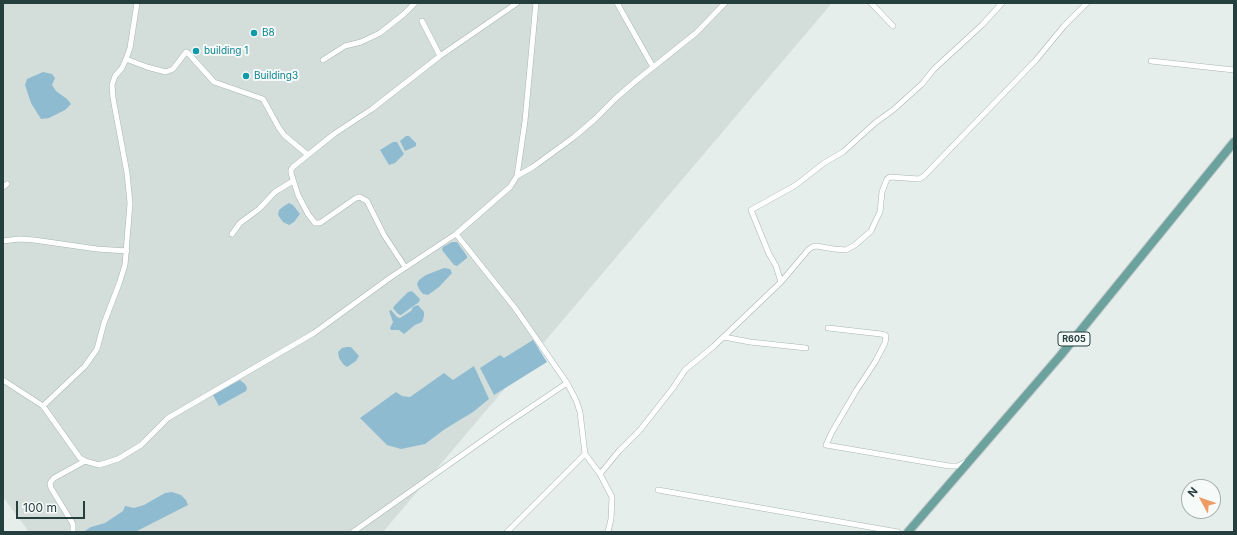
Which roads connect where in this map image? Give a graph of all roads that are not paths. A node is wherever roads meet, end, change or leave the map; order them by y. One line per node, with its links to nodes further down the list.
1 (137, 3): 13 (street)
2 (415, 3): 14 (street)
3 (517, 3): 12 (street)
4 (536, 3): 20 (street)
5 (617, 3): 16 (street)
6 (725, 3): 16 (street)
7 (871, 3): 11 (street)
8 (1002, 3): 27 (street)
9 (1087, 3): 27 (street)
10 (422, 20): 12 (street)
11 (893, 26)
12 (440, 56): 19 (street)
13 (126, 59): 19 (street); 25 (street)
14 (323, 60)
15 (1151, 61): 17 (street)
16 (653, 67): 20 (street)
17 (1234, 70)
18 (1234, 142): 35 (main road, R605)
19 (308, 155): 21 (street)
20 (517, 176): 23 (street)
21 (293, 181): 22 (street); 26 (street)
22 (232, 234)
23 (456, 234): 26 (street); 32 (street)
24 (3, 241): 25 (street)
25 (127, 251): 33 (street)
26 (405, 267): 36 (street)
27 (781, 282): 29 (street)
28 (828, 328): 35 (street)
29 (724, 337): 30 (street); 37 (street)
30 (806, 348)
31 (3, 380): 33 (street)
32 (567, 383): 34 (street); 40 (street)
33 (43, 406): 36 (street)
34 (585, 454): 37 (street); 41 (street)
35 (970, 460): 44 (main road, R605)
36 (85, 462): 39 (street)
37 (600, 474): 42 (street)
38 (658, 490): 43 (street)
39 (73, 532)
40 (354, 532)
41 (507, 532)
42 (608, 532)
43 (898, 532)
44 (908, 532)

